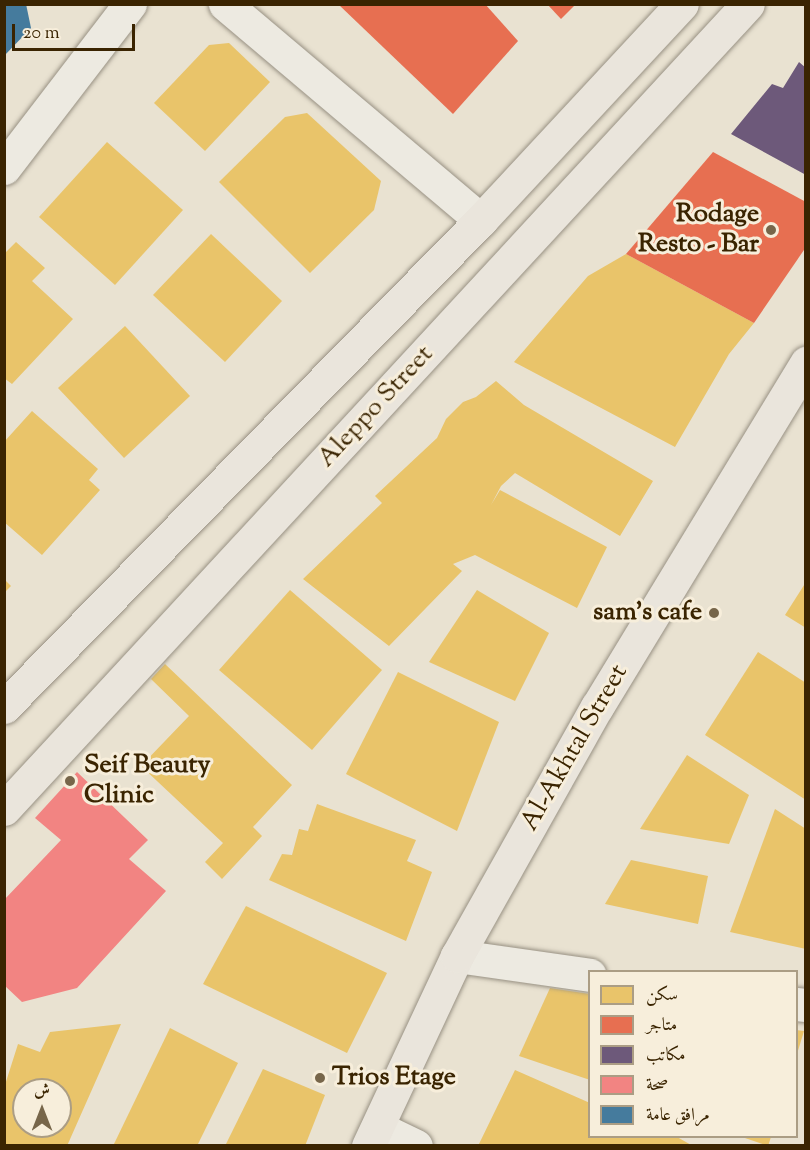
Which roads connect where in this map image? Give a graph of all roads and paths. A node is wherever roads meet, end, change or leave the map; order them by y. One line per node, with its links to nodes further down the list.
1 (130, 4): 5 (street)
2 (225, 4): 6 (street)
3 (682, 4): 6 (main road, Aleppo Street)
4 (747, 4): 9 (main road, Aleppo Street)
5 (4, 168)
6 (482, 220): 8 (main road, Aleppo Street)
7 (806, 363): 10 (main road, Al-Akhtal Street)
8 (4, 707)
9 (4, 809)
10 (457, 956): 11 (street); 12 (main road, Al-Akhtal Street)
11 (588, 975)
12 (373, 1137): 13 (street)
13 (416, 1146)

